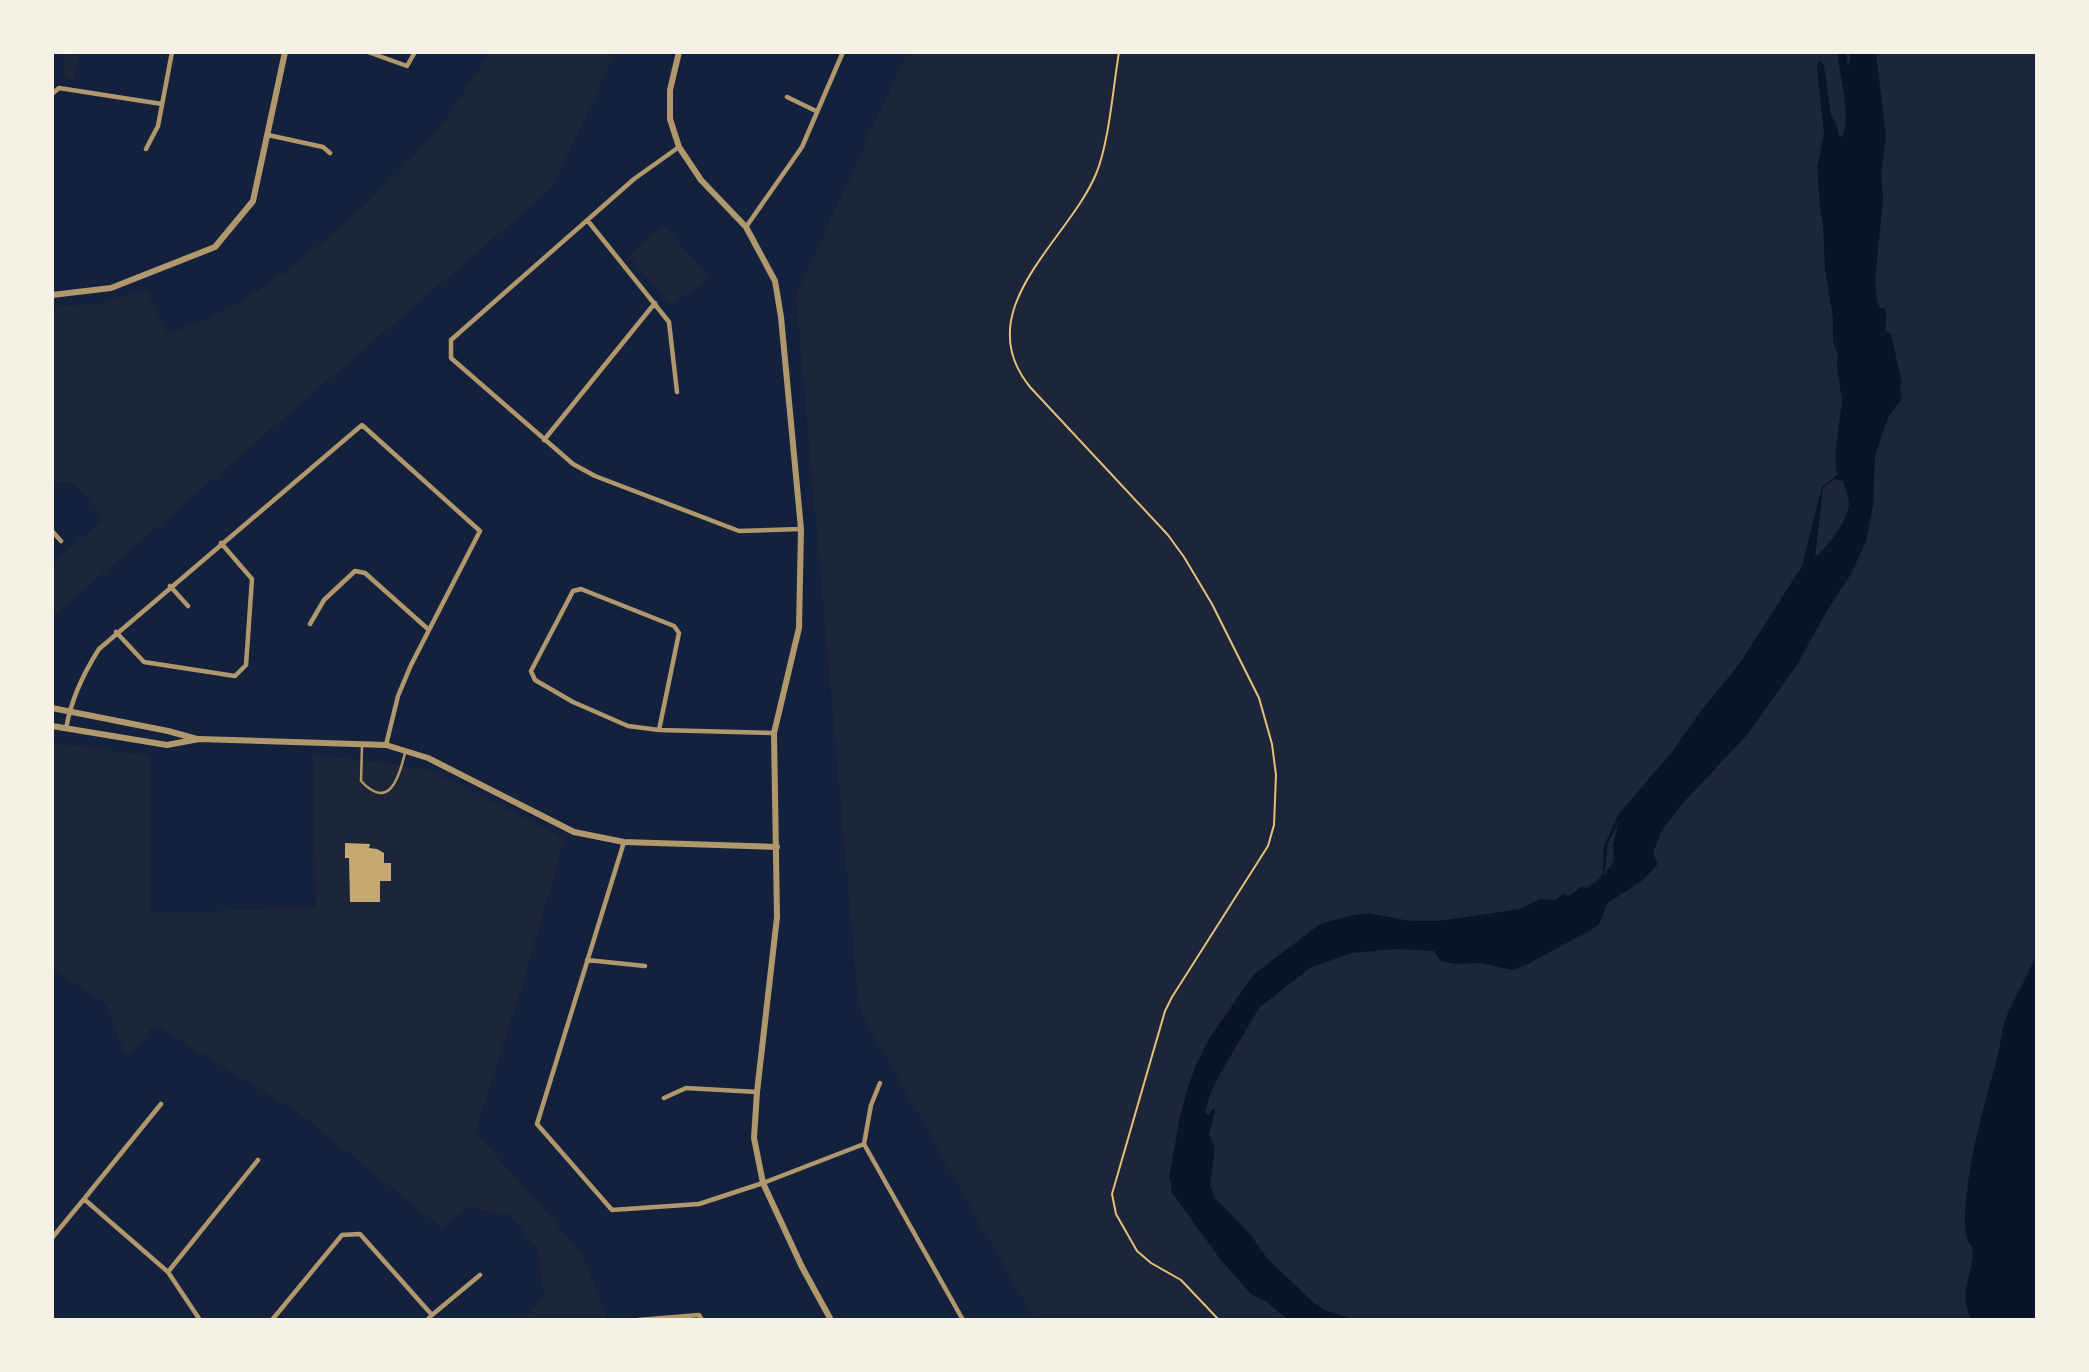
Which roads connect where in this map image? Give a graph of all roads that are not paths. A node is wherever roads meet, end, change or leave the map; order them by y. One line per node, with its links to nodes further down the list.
1 (173, 52): 9 (street)
2 (285, 52): 11 (street)
3 (368, 52): 4 (street)
4 (415, 52)
5 (679, 52): 12 (street)
6 (843, 52): 10 (street)
7 (52, 94): 9 (street)
8 (787, 97): 10 (street)
9 (162, 104): 13 (street)
10 (816, 111): 16 (street)
11 (268, 135): 14 (street); 17 (street)
12 (679, 147): 15 (street); 16 (street)
13 (146, 149)
14 (330, 153)
15 (588, 221): 18 (street); 20 (street)
16 (746, 227): 21 (street)
17 (52, 295)
18 (655, 303): 19 (street); 20 (street)
19 (677, 392)
20 (544, 440): 21 (street)
21 (801, 529): 35 (street)
22 (52, 531): 23 (street)
23 (61, 541)
24 (221, 543): 25 (street); 28 (street); 29 (street)
25 (170, 586): 26 (street); 29 (street)
26 (188, 606)
27 (310, 624): 28 (street)
28 (429, 630): 38 (street)
29 (116, 632): 31 (street)
30 (52, 708): 31 (street)
31 (69, 711): 33 (street); 36 (street)
32 (52, 726): 33 (street)
33 (66, 729): 36 (street)
34 (659, 730): 34 (street); 35 (street)
35 (774, 733): 41 (street)
36 (198, 739): 37 (street)
37 (363, 743): 38 (street); 39 (lane)
38 (386, 745): 39 (street)
39 (406, 750): 40 (street)
40 (624, 842): 41 (street); 42 (street)
41 (777, 847): 45 (street)
42 (587, 960): 43 (street); 50 (street)
43 (645, 966)
44 (880, 1083): 48 (street)
45 (757, 1092): 46 (street); 50 (street)
46 (664, 1098)
47 (160, 1104): 51 (street)
48 (864, 1144): 50 (street); 62 (street)
49 (258, 1160): 53 (street)
50 (763, 1183): 61 (street)
51 (84, 1199): 52 (street); 53 (street)
52 (52, 1238)
53 (168, 1272): 56 (street)
54 (481, 1275): 55 (street)
55 (432, 1315): 57 (street); 58 (street)
56 (201, 1320)
57 (272, 1320)
58 (427, 1320)
59 (638, 1320): 60 (street)
60 (702, 1320)
61 (831, 1320)
62 (963, 1320)

